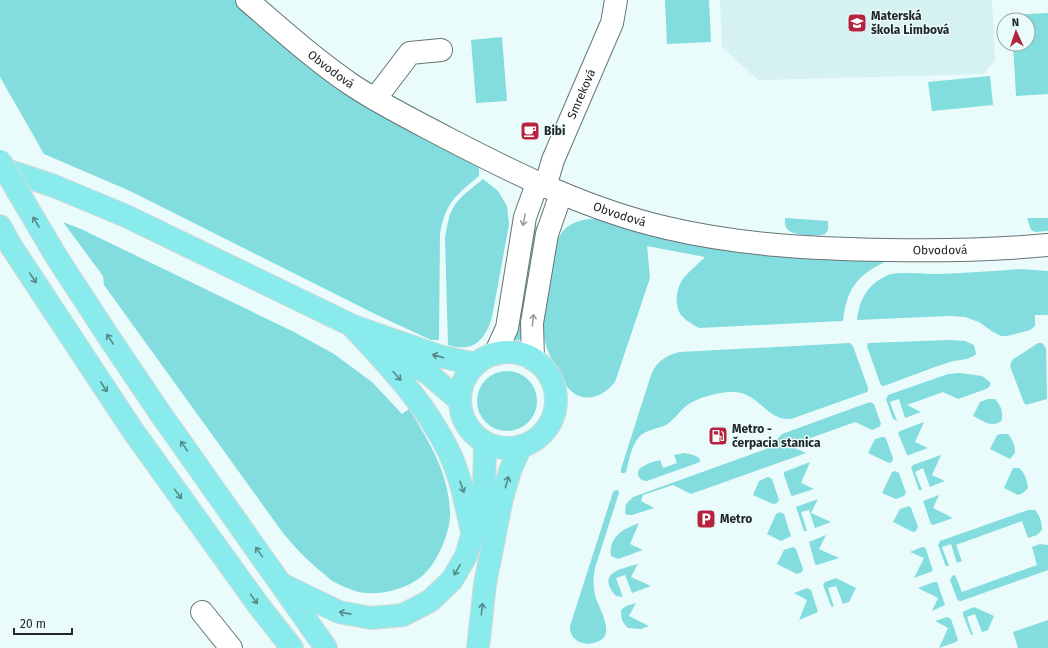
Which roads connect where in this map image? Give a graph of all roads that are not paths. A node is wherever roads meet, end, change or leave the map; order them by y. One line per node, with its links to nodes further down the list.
1 (247, 0): 4 (street, Obvodová)
2 (616, 0): 7 (street, Smreková)
3 (441, 50): 4 (street)
4 (375, 99): 7 (street, Obvodová)
5 (0, 161): 18 (main road, one-way to 5, bridge)
6 (0, 168): 10 (main road)
7 (548, 188): 9 (street, Obvodová); 11 (street, one-way to 11); 12 (street, one-way to 7)
8 (0, 226): 21 (main road, one-way to 21)
9 (1048, 245)
10 (352, 326): 13 (main road, one-way to 10); 14 (main road); 17 (main road, one-way to 17)
11 (495, 354): 12 (main road); 13 (main road)
12 (533, 359): 16 (main road)
13 (476, 364): 14 (main road)
14 (460, 401): 15 (main road)
15 (485, 443): 16 (main road); 17 (main road)
16 (521, 446): 23 (main road, one-way to 16)
17 (472, 534): 18 (main road, one-way to 18)
18 (282, 584): 22 (main road)
19 (202, 612): 20 (street)
20 (231, 648)
21 (292, 648)
22 (326, 648)
23 (478, 648)

